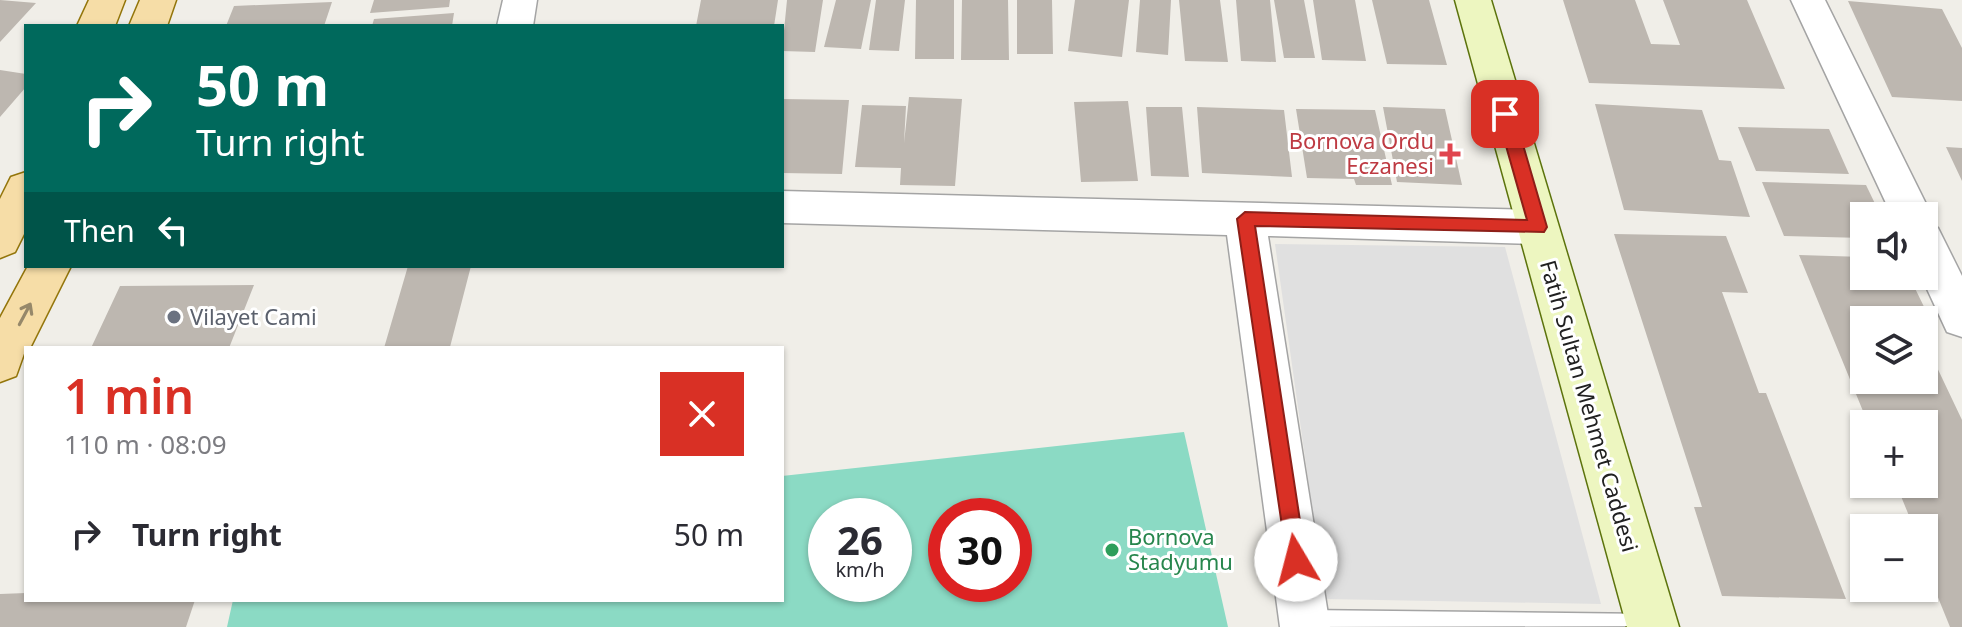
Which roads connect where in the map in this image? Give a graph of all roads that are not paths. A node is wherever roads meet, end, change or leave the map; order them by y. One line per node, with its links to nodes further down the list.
1 (107, 0): 6 (main road)
2 (158, 0): 7 (main road)
3 (520, 0): 8 (street)
4 (1473, 0): 12 (main road, Fatih Sultan Mehmet Caddesi)
5 (1808, 0): 9 (street)
6 (97, 24)
7 (149, 24)
8 (515, 24)
9 (1905, 202)
10 (784, 207): 11 (street)
11 (1245, 219): 12 (street); 17 (street)
12 (1538, 227): 18 (main road, Fatih Sultan Mehmet Caddesi)
13 (49, 268): 16 (main road, one-way to 13)
14 (1938, 269): 15 (street)
15 (1962, 319)
16 (0, 362)
17 (1305, 625): 18 (lane)
18 (1653, 626)

